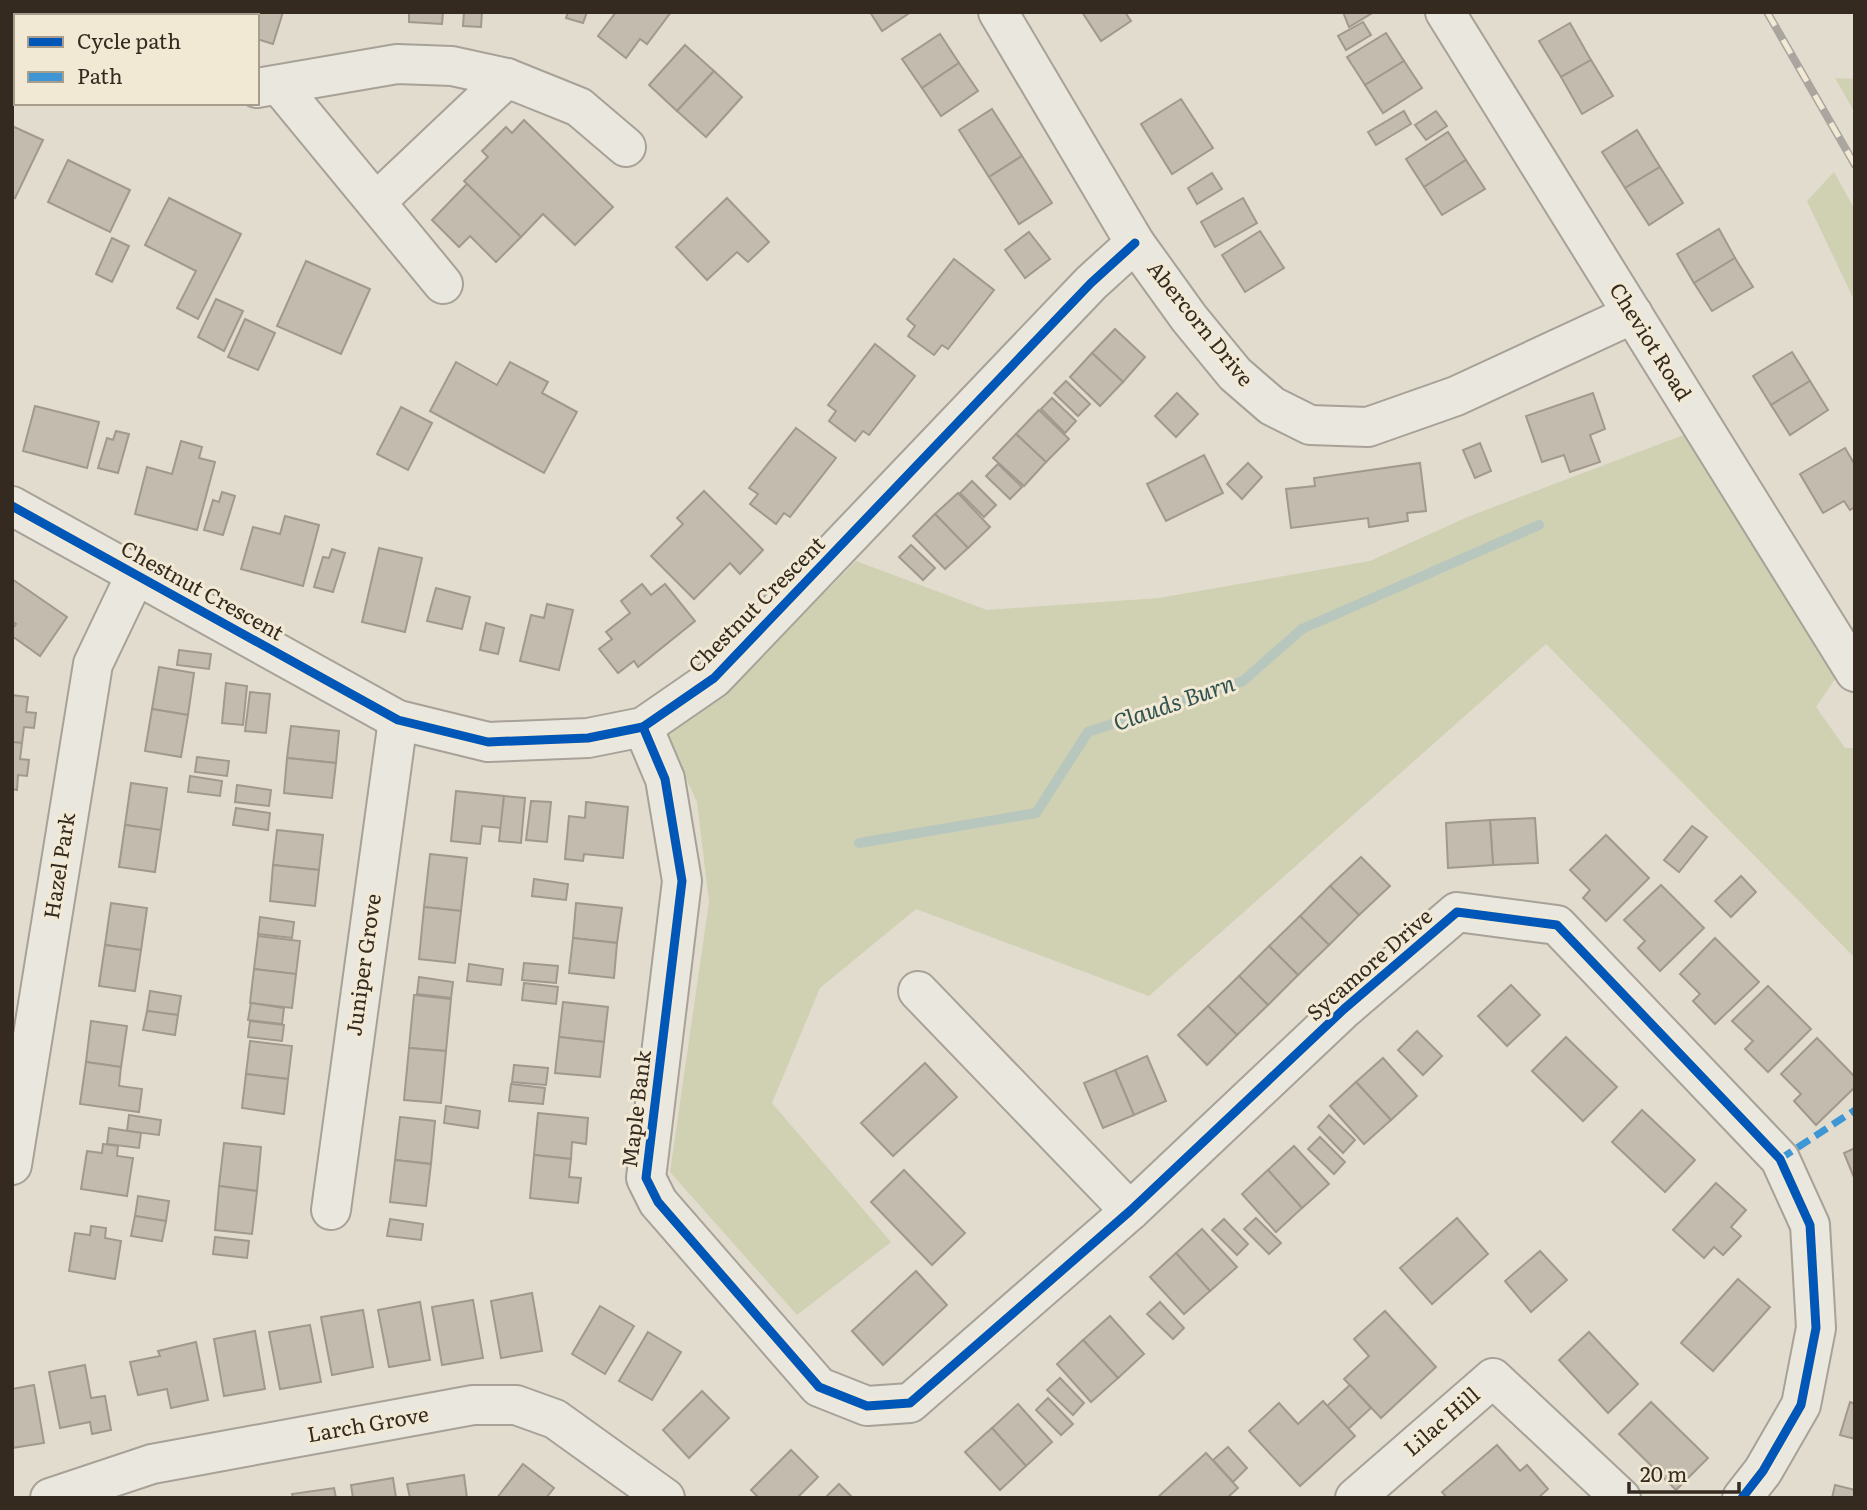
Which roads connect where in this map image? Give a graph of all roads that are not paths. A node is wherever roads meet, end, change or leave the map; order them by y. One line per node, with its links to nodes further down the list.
1 (998, 12): 7 (street, Abercorn Drive)
2 (1445, 12): 9 (street, Cheviot Road)
3 (508, 78): 4 (street); 5 (street); 6 (street)
4 (268, 86): 6 (street)
5 (626, 147)
6 (376, 202): 8 (street)
7 (1135, 243): 9 (street, Abercorn Drive); 14 (street, Chestnut Crescent)
8 (443, 284)
9 (1633, 314): 12 (street, Cheviot Road)
10 (12, 506): 11 (street, Chestnut Crescent)
11 (135, 574): 13 (street, Chestnut Crescent); 16 (street, Hazel Park)
12 (1855, 672)
13 (398, 720): 14 (street, Chestnut Crescent); 17 (street, Juniper Grove)
14 (643, 727): 19 (street, Maple Bank)
15 (918, 991): 18 (street)
16 (12, 1165)
17 (331, 1210)
18 (1129, 1211): 19 (street, Sycamore Drive); 24 (street, Sycamore Drive)
19 (867, 1406)
20 (60, 1496): 21 (street, Larch Grove)
21 (665, 1498)
22 (1354, 1498): 23 (street, Lilac Hill)
23 (1621, 1498)
24 (1742, 1498)

